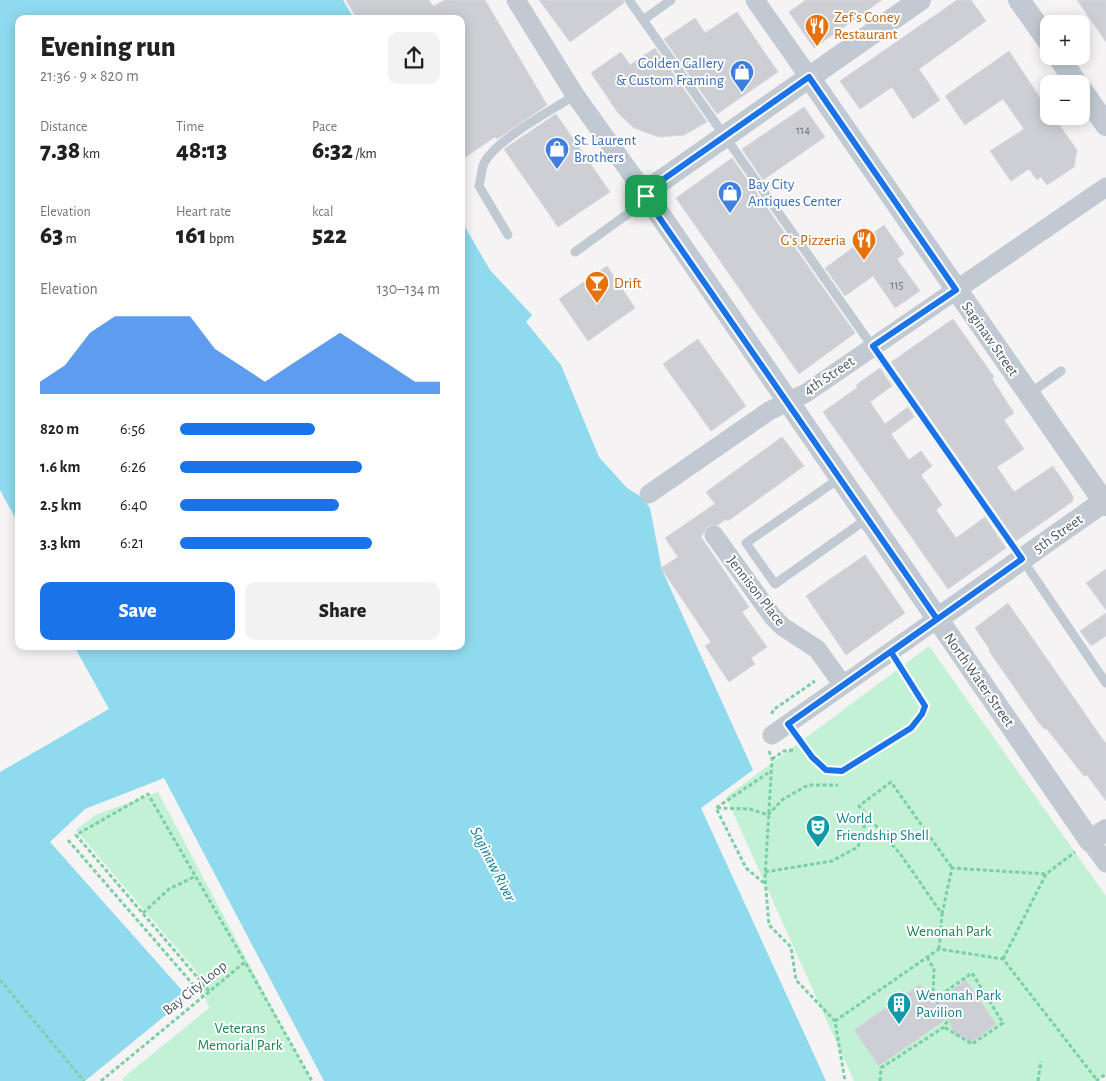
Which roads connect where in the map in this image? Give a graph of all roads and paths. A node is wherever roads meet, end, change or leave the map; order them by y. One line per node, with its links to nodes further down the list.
1 (516, 0): 10 (street, North Water Street)
2 (628, 0): 7 (lane)
3 (671, 0): 7 (lane)
4 (755, 0): 9 (street, Saginaw Street)
5 (920, 0): 9 (street)
6 (1019, 0): 8 (street)
7 (643, 20): 13 (lane)
8 (1040, 29)
9 (809, 77): 13 (street); 18 (street, Saginaw Street)
10 (576, 95): 15 (street, North Water Street); 16 (lane)
11 (1090, 102): 12 (street)
12 (1106, 125)
13 (725, 136): 15 (street); 19 (lane)
14 (1106, 186): 18 (street, 4th Street)
15 (646, 196): 17 (lane); 22 (street, North Water Street)
16 (508, 236)
17 (575, 252)
18 (956, 290): 19 (street, 4th Street); 21 (street, Saginaw Street)
19 (873, 346): 22 (street, 4th Street); 28 (lane)
20 (1061, 371): 21 (lane)
21 (1028, 394): 25 (street, Saginaw Street)
22 (788, 401): 23 (street, North Water Street); 24 (street, 4th Street)
23 (840, 478): 26 (street, North Water Street); 26 (lane)
24 (649, 494)
25 (1105, 502): 28 (street, 5th Street)
26 (868, 518): 29 (street, North Water Street)
27 (714, 535): 33 (street, Jennison Place)
28 (1022, 559): 29 (street, 5th Street); 32 (lane)
29 (937, 619): 30 (street); 44 (street, North Water Street)
30 (891, 652): 33 (street); 34 (lane)
31 (814, 681): 34 (path)
32 (1106, 683)
33 (843, 685): 34 (street)
34 (774, 730): 36 (path)
35 (796, 752): 36 (path)
36 (772, 759): 37 (path)
37 (771, 771): 41 (path); 42 (path)
38 (814, 778): 39 (path)
39 (819, 785): 40 (path); 42 (path)
40 (838, 785)
41 (716, 808): 42 (path); 51 (path)
42 (768, 815): 48 (path)
43 (867, 817): 47 (path); 48 (path); 53 (path)
44 (1098, 835): 46 (street, North Water Street); 49 (path)
45 (68, 840): 60 (path)
46 (1106, 864)
47 (952, 868): 49 (path); 53 (path)
48 (765, 872): 51 (path)
49 (1046, 874): 56 (path)
50 (196, 876): 52 (path); 52 (path); 57 (path)
51 (765, 883): 62 (path)
52 (143, 913): 59 (path)
53 (942, 914): 54 (path)
54 (939, 949): 55 (path); 56 (path)
55 (927, 957): 61 (path); 62 (path)
56 (1003, 959): 72 (path)
57 (245, 962): 59 (path, Bay City Loop); 68 (path, Bay City Loop)
58 (0, 980): 66 (path)
59 (209, 991): 60 (path, Bay City Loop)
60 (203, 996): 67 (path, Bay City Loop)
61 (935, 999): 63 (path); 63 (path)
62 (835, 1022): 69 (path)
63 (944, 1026): 70 (path)
64 (1041, 1061): 71 (path)
65 (1106, 1074): 72 (path)
66 (84, 1081)
67 (101, 1081)
68 (312, 1081)
69 (845, 1081)
70 (880, 1081)
71 (1038, 1081)
72 (1097, 1081)

